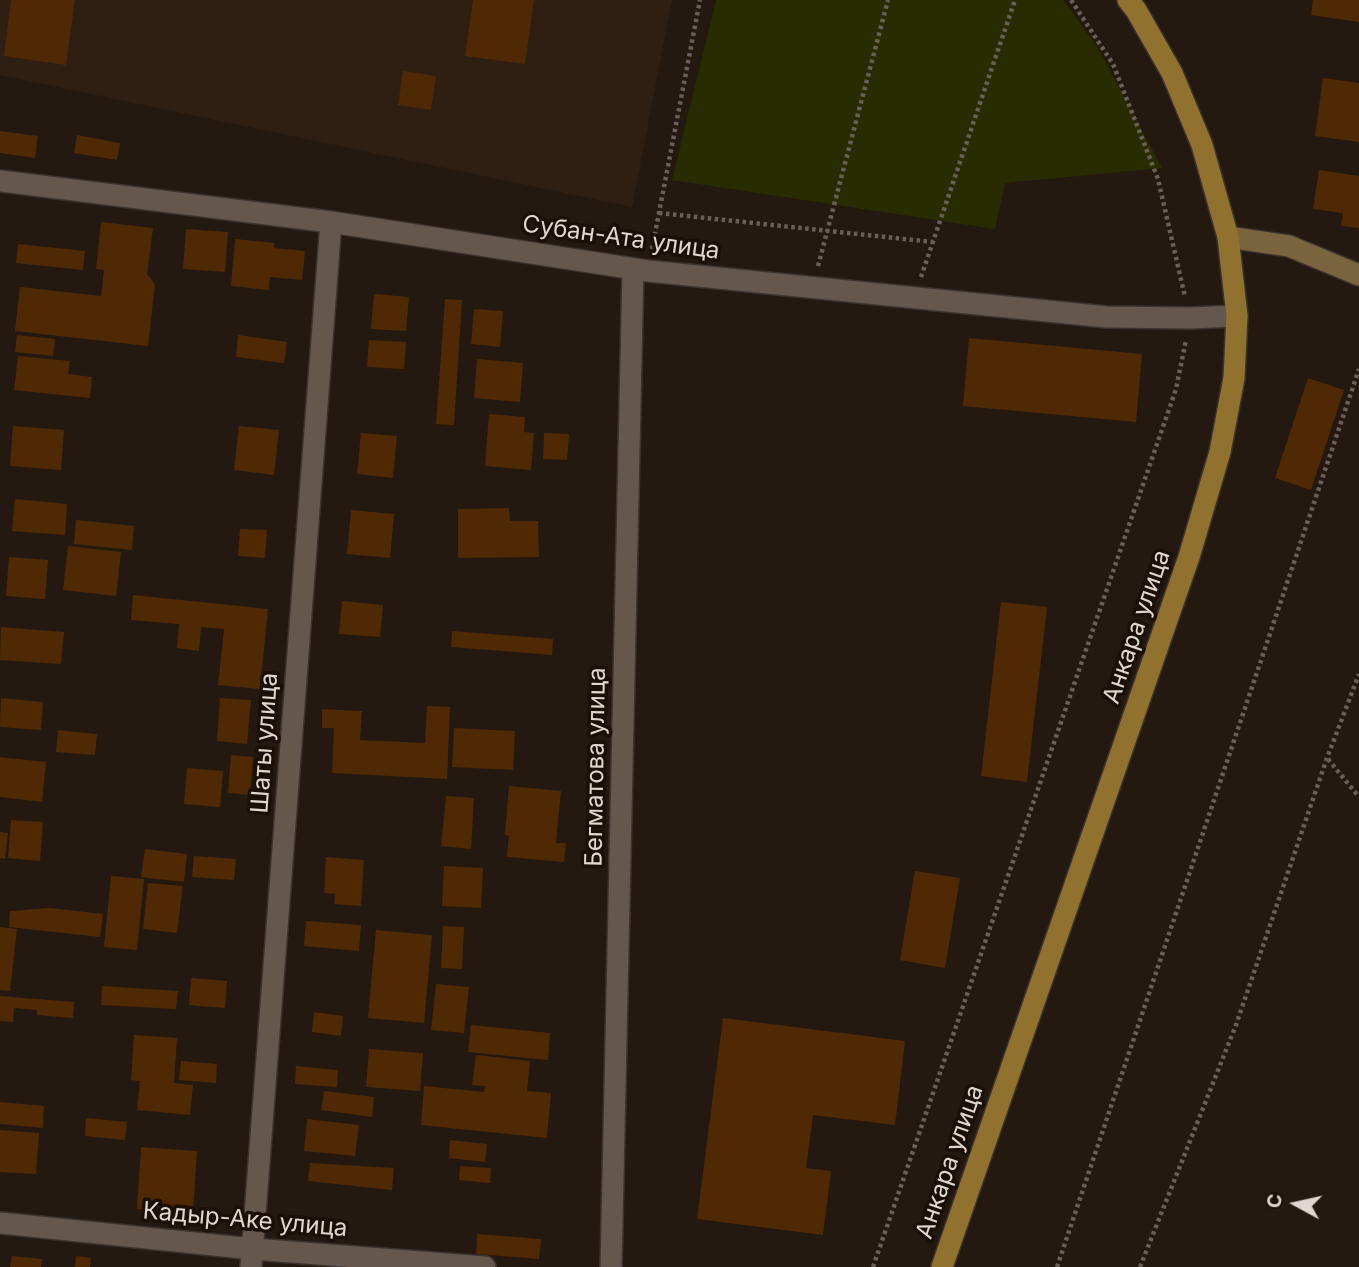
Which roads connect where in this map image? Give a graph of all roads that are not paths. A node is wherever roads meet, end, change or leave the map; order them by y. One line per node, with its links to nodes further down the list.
1 (1128, 0): 4 (main road, Анкара улица)
2 (0, 181): 3 (street, Субан-Ата улица)
3 (331, 222): 5 (street, Субан-Ата улица); 9 (street, Шаты улица)
4 (1228, 237): 6 (street); 7 (main road, Анкара улица)
5 (641, 270): 7 (street, Субан-Ата улица); 11 (street, Бегматова улица)
6 (1359, 275)
7 (1237, 316): 12 (main road, Анкара улица)
8 (0, 1223): 9 (street, Кадыр-Аке улица)
9 (252, 1258): 10 (street, Кадыр-Аке улица)
10 (485, 1267)
11 (611, 1267)
12 (942, 1267)

